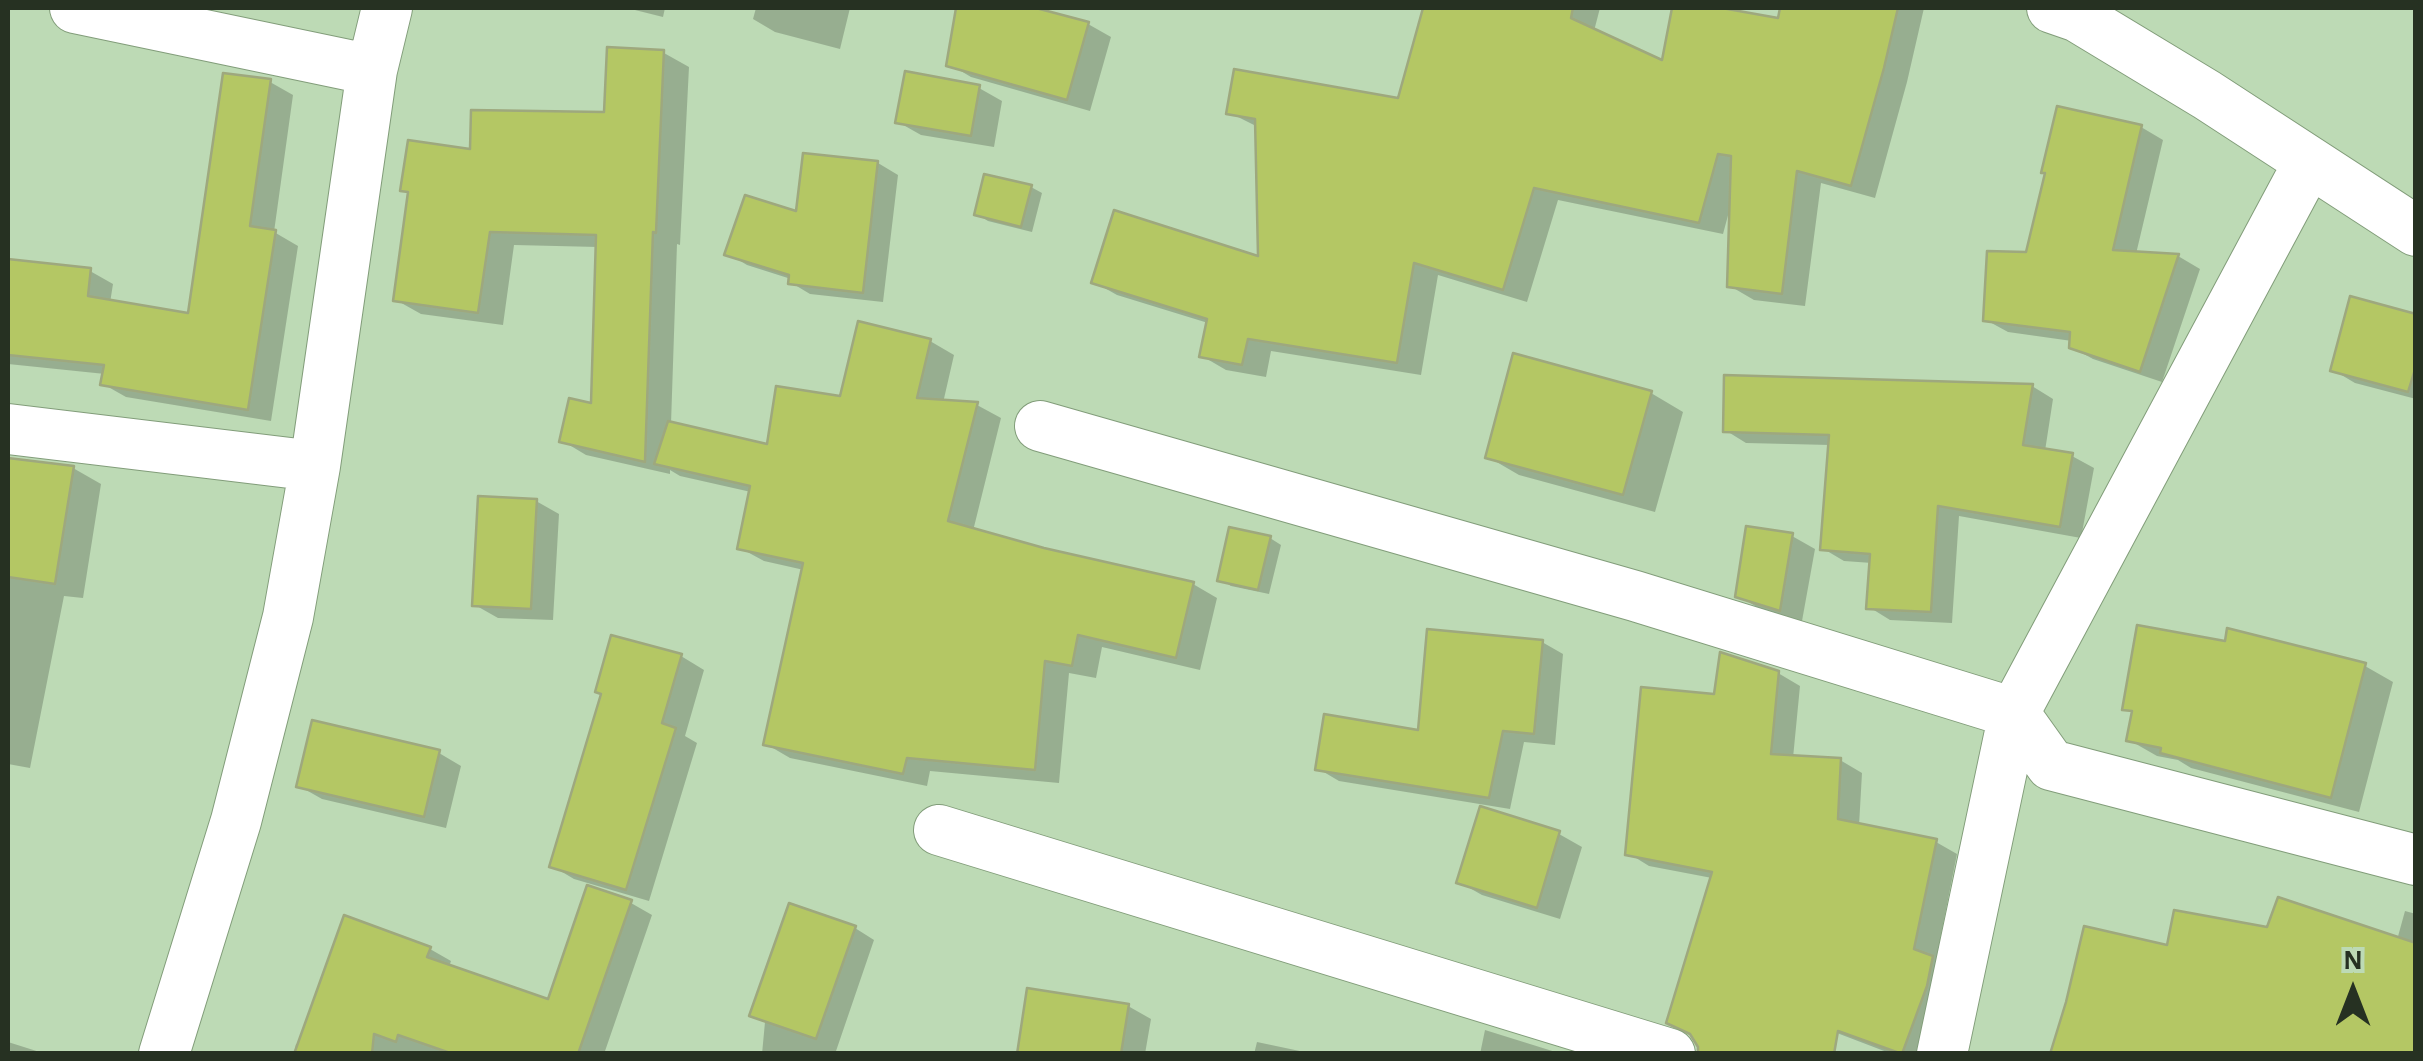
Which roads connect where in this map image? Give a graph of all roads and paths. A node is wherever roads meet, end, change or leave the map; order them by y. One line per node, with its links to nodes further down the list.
1 (75, 8): 4 (street)
2 (387, 8): 4 (street)
3 (2052, 8): 5 (street)
4 (372, 70): 9 (street)
5 (2310, 162): 6 (street); 10 (street)
6 (2416, 231)
7 (1040, 426): 10 (street)
8 (8, 428): 9 (street)
9 (314, 466): 13 (street)
10 (2014, 713): 12 (street); 15 (street)
11 (939, 830): 14 (street)
12 (2416, 860)
13 (164, 1054)
14 (1670, 1054)
15 (1942, 1054)

